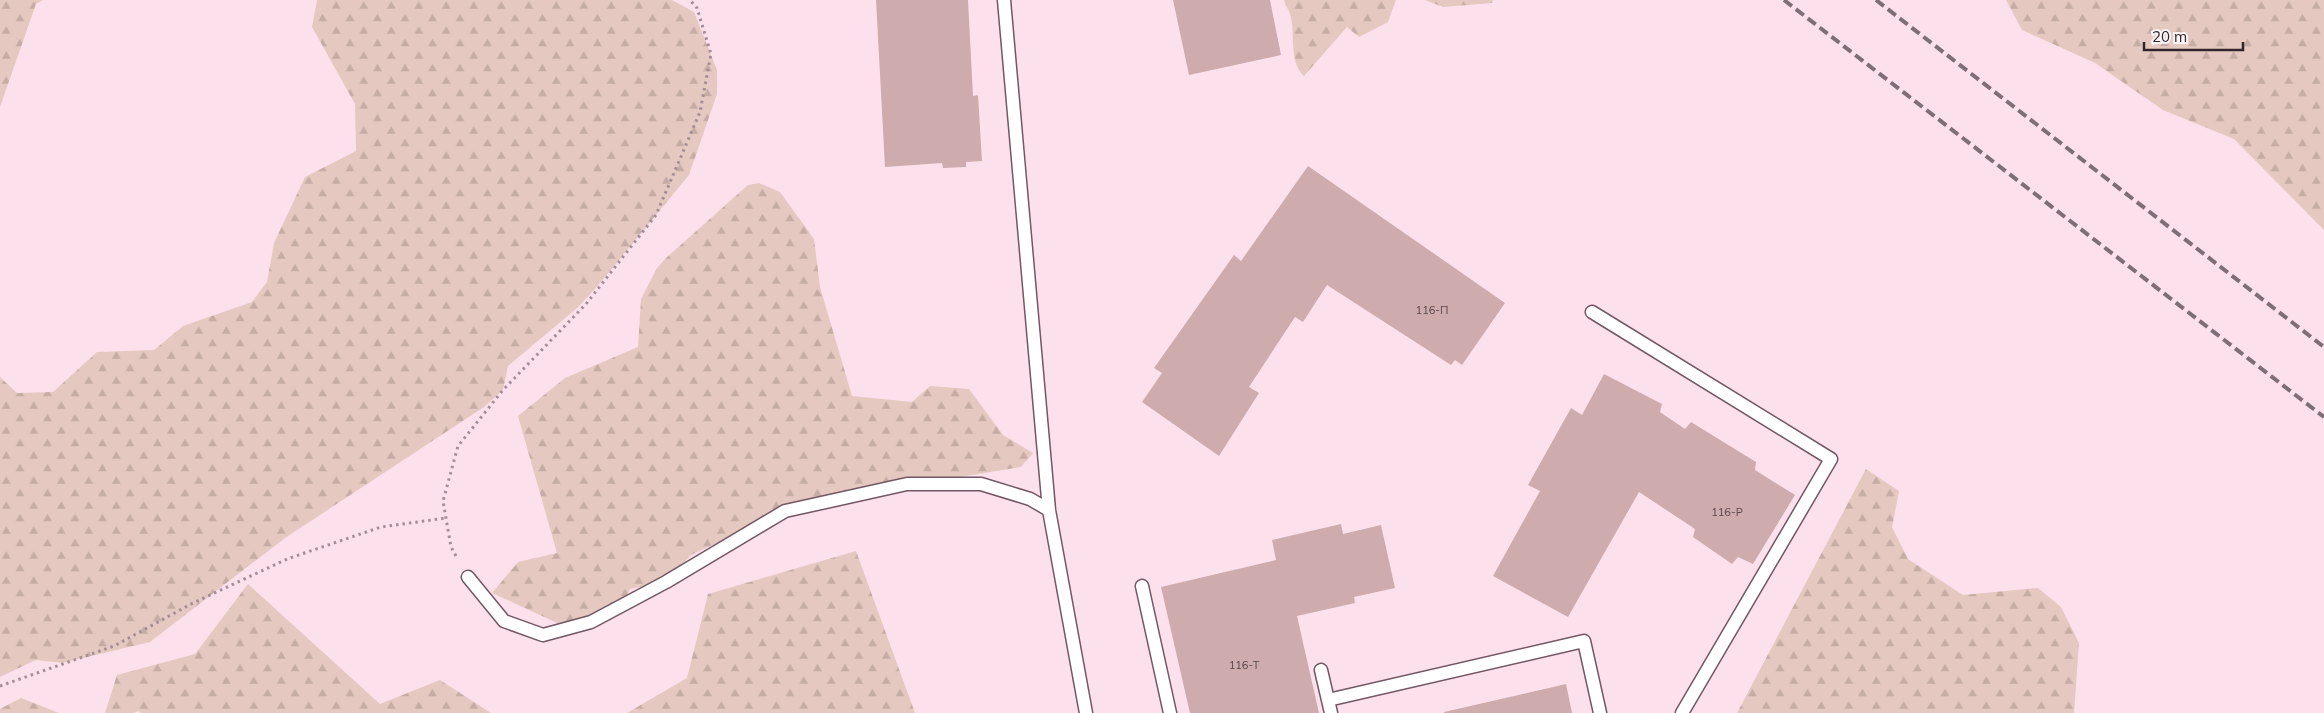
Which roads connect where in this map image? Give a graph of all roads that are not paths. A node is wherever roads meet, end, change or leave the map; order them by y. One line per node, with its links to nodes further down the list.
1 (1004, 0): 3 (lane)
2 (1592, 312): 12 (lane)
3 (1049, 510): 4 (lane); 8 (lane)
4 (468, 577)
5 (1142, 586): 9 (lane)
6 (1321, 670): 7 (lane)
7 (1328, 700): 10 (lane); 11 (lane)
8 (1086, 713)
9 (1170, 713)
10 (1331, 713)
11 (1600, 713)
12 (1682, 713)

